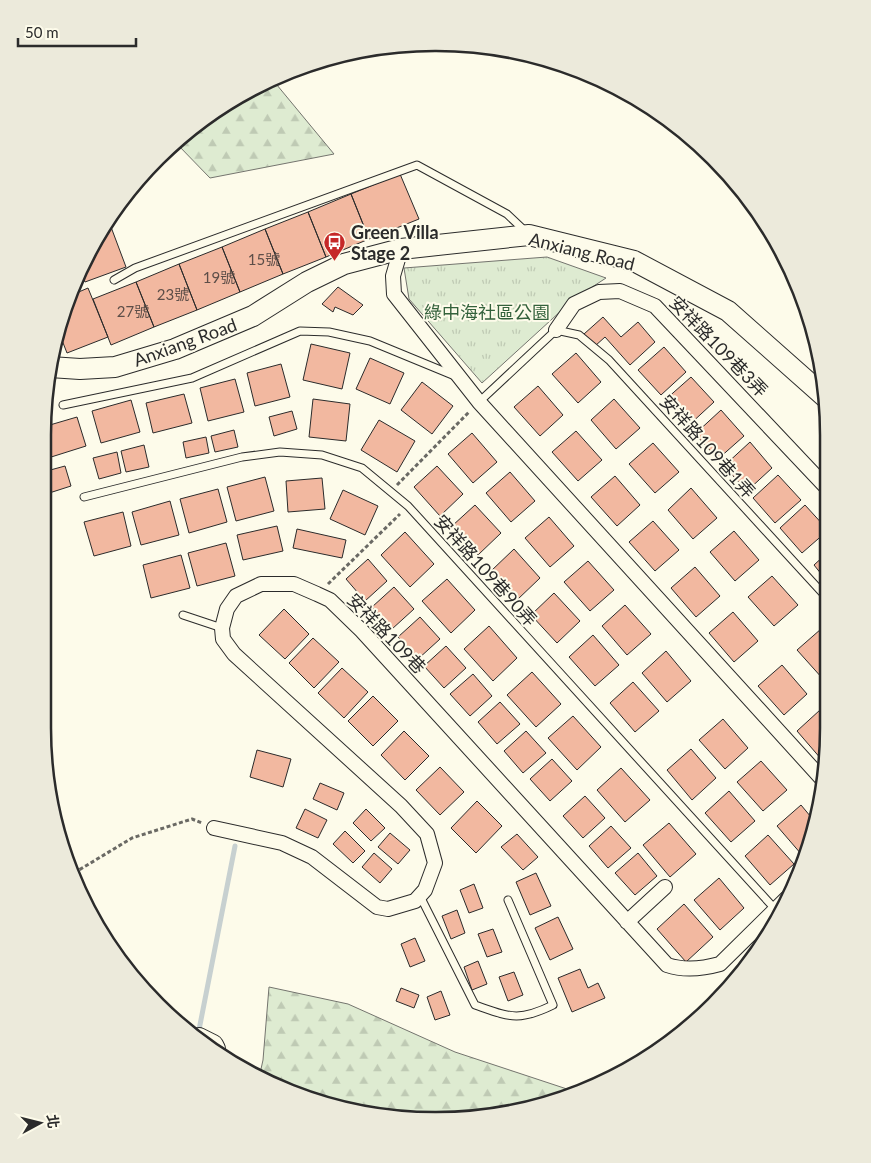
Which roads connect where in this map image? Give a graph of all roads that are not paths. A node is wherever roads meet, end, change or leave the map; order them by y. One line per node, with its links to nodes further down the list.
1 (529, 235): 2 (street, Anxiang Road); 3 (lane); 7 (street, Anxiang Road)
2 (401, 249): 5 (street, Anxiang Road); 6 (street)
3 (114, 280)
4 (556, 330): 8 (lane, 安祥路109巷3弄); 10 (street, 安祥路109巷3弄); 12 (lane, 安祥路109巷1弄)
5 (58, 368)
6 (460, 378): 8 (street); 9 (lane)
7 (817, 389)
8 (479, 402): 15 (street)
9 (63, 405)
10 (820, 482)
11 (84, 496): 20 (lane, 安祥路109巷90弄)
12 (820, 590)
13 (183, 615): 14 (lane)
14 (222, 628): 18 (street); 22 (street, 安祥路109巷)
15 (817, 773)
16 (214, 828): 18 (street)
17 (665, 887): 22 (street)
18 (420, 896): 19 (lane)
19 (508, 900)
20 (774, 908)
21 (772, 912): 22 (street, 安祥路109巷)
22 (628, 922)

